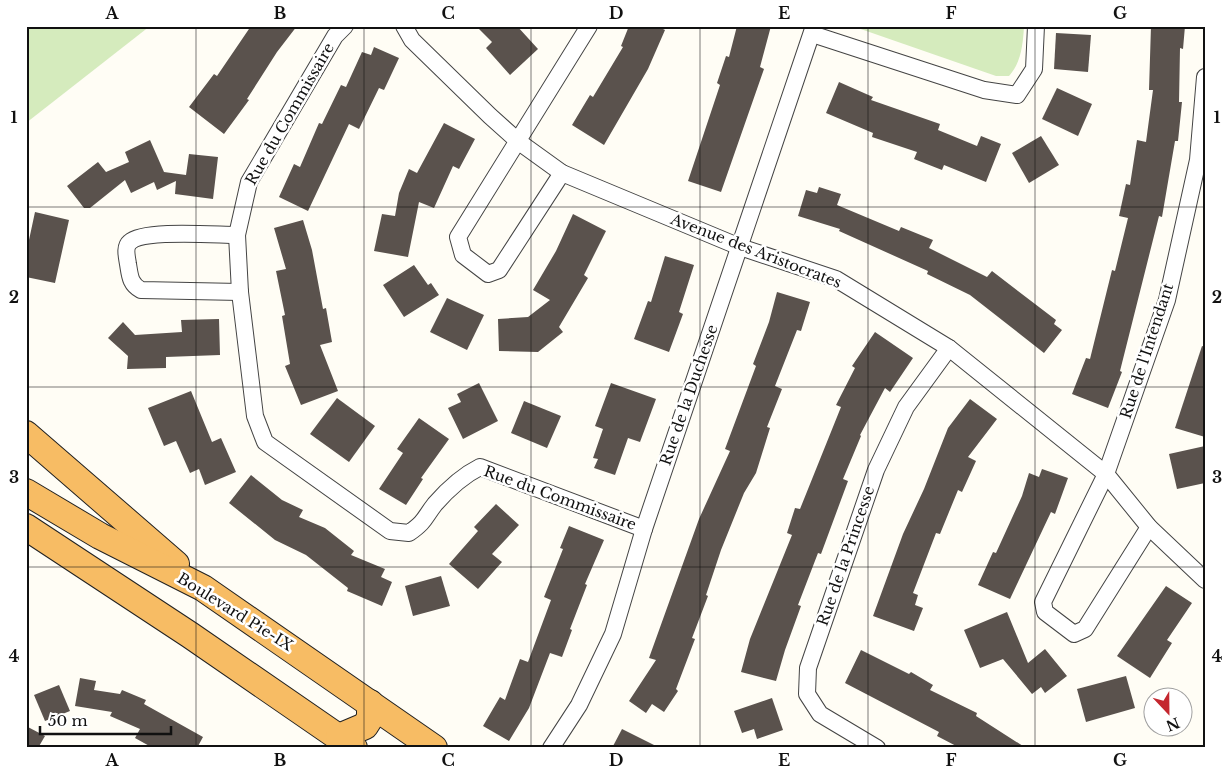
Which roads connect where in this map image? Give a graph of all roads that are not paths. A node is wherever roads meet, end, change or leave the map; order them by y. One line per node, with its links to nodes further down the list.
1 (345, 26): 9 (street, Rue du Commissaire)
2 (404, 26): 7 (street, Avenue des Aristocrates)
3 (589, 26): 7 (street)
4 (1036, 26): 5 (street, Rue de la Duchesse)
5 (813, 30): 10 (street, Rue de la Duchesse)
6 (1205, 77): 14 (street, Rue de l'Intendant)
7 (519, 142): 8 (street, Avenue des Aristocrates); 8 (street)
8 (562, 173): 10 (street, Avenue des Aristocrates)
9 (237, 235): 11 (street, Rue du Commissaire); 11 (street)
10 (740, 247): 12 (street, Avenue des Aristocrates); 18 (street, Rue de la Duchesse)
11 (240, 292): 18 (street, Rue du Commissaire)
12 (950, 348): 14 (street, Avenue des Aristocrates); 25 (street, Rue de la Princesse)
13 (26, 434): 20 (highway)
14 (1106, 474): 17 (street, Avenue des Aristocrates); 17 (street)
15 (26, 492): 20 (highway, Boulevard Pie-IX)
16 (26, 527): 22 (highway)
17 (1149, 527): 19 (street, Avenue des Aristocrates)
18 (644, 529): 24 (street, Rue de la Duchesse)
19 (1205, 580)
20 (203, 588): 21 (highway, Boulevard Pie-IX)
21 (370, 702): 22 (highway); 23 (highway, Boulevard Pie-IX)
22 (347, 742)
23 (434, 748)
24 (551, 748)
25 (877, 748)

